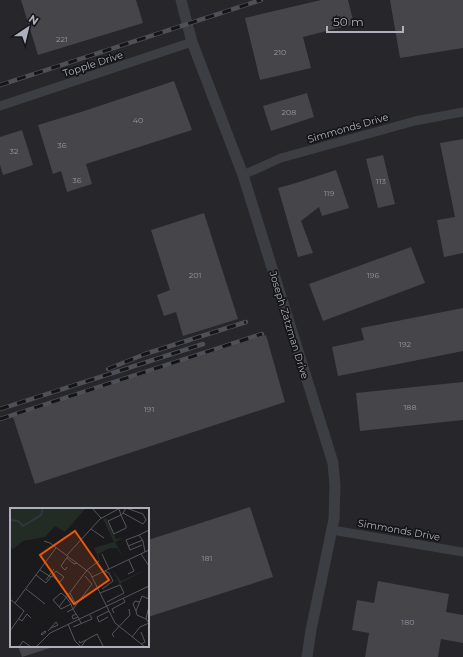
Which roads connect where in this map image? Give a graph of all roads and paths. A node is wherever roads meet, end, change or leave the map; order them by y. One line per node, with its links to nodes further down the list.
1 (181, 0): 2 (street, Joseph Zatzman Drive)
2 (192, 42): 3 (street, Topple Drive); 5 (street, Joseph Zatzman Drive)
3 (0, 106)
4 (463, 112): 5 (street, Simmonds Drive)
5 (243, 175): 6 (street, Joseph Zatzman Drive)
6 (332, 530): 7 (street, Simmonds Drive); 8 (street, Joseph Zatzman Drive)
7 (463, 552)
8 (307, 657)

